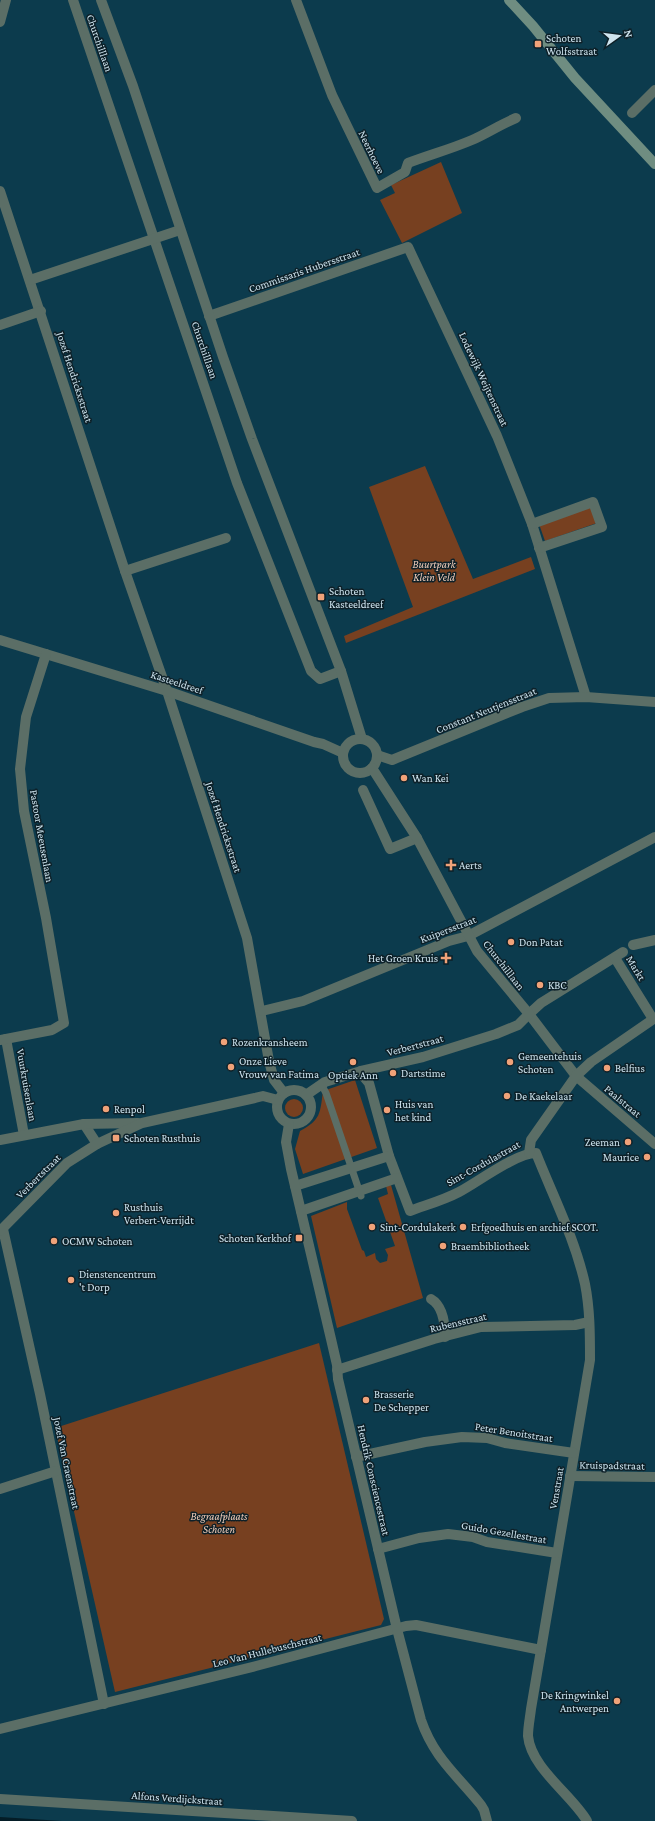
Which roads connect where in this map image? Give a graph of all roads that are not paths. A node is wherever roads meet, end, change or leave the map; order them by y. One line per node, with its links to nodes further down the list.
1 (6, 0): 7 (street)
2 (72, 0): 17 (street, Churchilllaan)
3 (101, 0): 16 (street, Churchilllaan)
4 (296, 0): 11 (street, Neerhoeve)
5 (509, 0): 8 (main road)
6 (518, 0): 8 (main road)
7 (0, 22)
8 (533, 26): 12 (main road)
9 (655, 90): 10 (street)
10 (632, 113)
11 (516, 118)
12 (624, 130): 13 (main road); 14 (main road)
13 (655, 154)
14 (655, 164)
15 (0, 191): 19 (street, Jozef Hendrickxstraat)
16 (180, 230): 17 (street); 21 (street, Churchilllaan)
17 (155, 239): 19 (street); 29 (street, Churchilllaan)
18 (408, 247): 21 (street, Commissaris Hubersstraat); 23 (street, Lodewijk Weijtenstraat)
19 (30, 280): 20 (street, Jozef Hendrickxstraat)
20 (41, 311): 22 (street); 26 (street, Jozef Hendrickxstraat)
21 (208, 316): 29 (street, Churchilllaan)
22 (0, 326)
23 (532, 524): 25 (street, Lodewijk Weijtenstraat); 25 (street)
24 (226, 538): 26 (street)
25 (539, 548): 31 (street, Lodewijk Weijtenstraat)
26 (125, 571): 30 (street, Jozef Hendrickxstraat)
27 (0, 640): 28 (street, Kasteeldreef)
28 (46, 654): 30 (street, Kasteeldreef); 46 (street, Pastoor Meeusenlaan)
29 (342, 671): 33 (street, Churchilllaan)
30 (167, 691): 34 (street, Kasteeldreef); 43 (street, Jozef Hendrickxstraat)
31 (586, 697): 32 (street, Constant Neutjensstraat); 35 (street, Constant Neutjensstraat)
32 (655, 702)
33 (362, 739): 34 (street); 35 (street)
34 (343, 753): 36 (street)
35 (377, 756): 36 (street)
36 (372, 768): 39 (street, Churchilllaan)
37 (363, 790): 39 (street)
38 (655, 837): 40 (street, Kuipersstraat)
39 (417, 838): 40 (street, Churchilllaan)
40 (468, 936): 43 (street, Kuipersstraat); 44 (street, Churchilllaan)
41 (655, 940): 42 (street)
42 (633, 945)
43 (262, 1011): 52 (street, Jozef Hendrickxstraat)
44 (529, 1014): 45 (street, Markt); 48 (street, Verbertstraat); 49 (street, Churchilllaan)
45 (654, 1018): 49 (street, Markt)
46 (64, 1023): 47 (street, Vuurkruisenlaan)
47 (3, 1039): 56 (street, Vuurkruisenlaan)
48 (361, 1071): 50 (street, Verbertstraat); 61 (street)
49 (576, 1076): 59 (street, Paalstraat); 60 (street, Sint-Cordulastraat)
50 (320, 1084): 51 (street, Verbertstraat); 62 (street)
51 (306, 1095): 52 (street, Verbertstraat); 55 (street)
52 (281, 1096): 53 (street, Verbertstraat); 55 (street)
53 (142, 1123): 54 (street, Verbertstraat); 58 (street, Verbertstraat)
54 (84, 1124): 56 (street, Verbertstraat); 58 (street)
55 (289, 1124): 64 (street, Hendrik Consciencestraat)
56 (24, 1135): 57 (street, Verbertstraat)
57 (0, 1139)
58 (97, 1144): 67 (street, Verbertstraat)
59 (655, 1144)
60 (529, 1153): 63 (street, Sint-Cordulastraat); 69 (street, Venstraat)
61 (389, 1156): 62 (street); 63 (street)
62 (351, 1167): 64 (street); 65 (street)
63 (397, 1178): 65 (street)
64 (295, 1186): 66 (street, Hendrik Consciencestraat)
65 (360, 1194): 66 (street)
66 (301, 1211): 71 (street, Hendrik Consciencestraat)
67 (1, 1230): 74 (street, Jozef Van Craenstraat)
68 (431, 1300): 70 (street)
69 (589, 1322): 70 (street, Rubensstraat); 72 (street, Venstraat)
70 (445, 1337): 71 (street, Rubensstraat)
71 (337, 1370): 73 (street, Hendrik Consciencestraat)
72 (574, 1453): 73 (street, Peter Benoitstraat); 75 (street, Venstraat)
73 (356, 1458): 78 (street, Hendrik Consciencestraat)
74 (56, 1471): 77 (street); 82 (street, Jozef Van Craenstraat)
75 (570, 1476): 76 (street, Kruispadstraat); 79 (street, Venstraat)
76 (655, 1478)
77 (0, 1489)
78 (378, 1549): 79 (street, Guido Gezellestraat); 80 (street, Hendrik Consciencestraat)
79 (557, 1553): 81 (street, Venstraat)
80 (397, 1629): 81 (street, Leo Van Hullebuschstraat); 82 (street, Leo Van Hullebuschstraat); 86 (street, Hendrik Consciencestraat)
81 (541, 1650): 87 (street, Venstraat)
82 (104, 1704): 83 (street, Leo Van Hullebuschstraat)
83 (0, 1729)
84 (0, 1799): 85 (street, Alfons Verdijckstraat)
85 (352, 1821)
86 (487, 1821)
87 (587, 1821)

